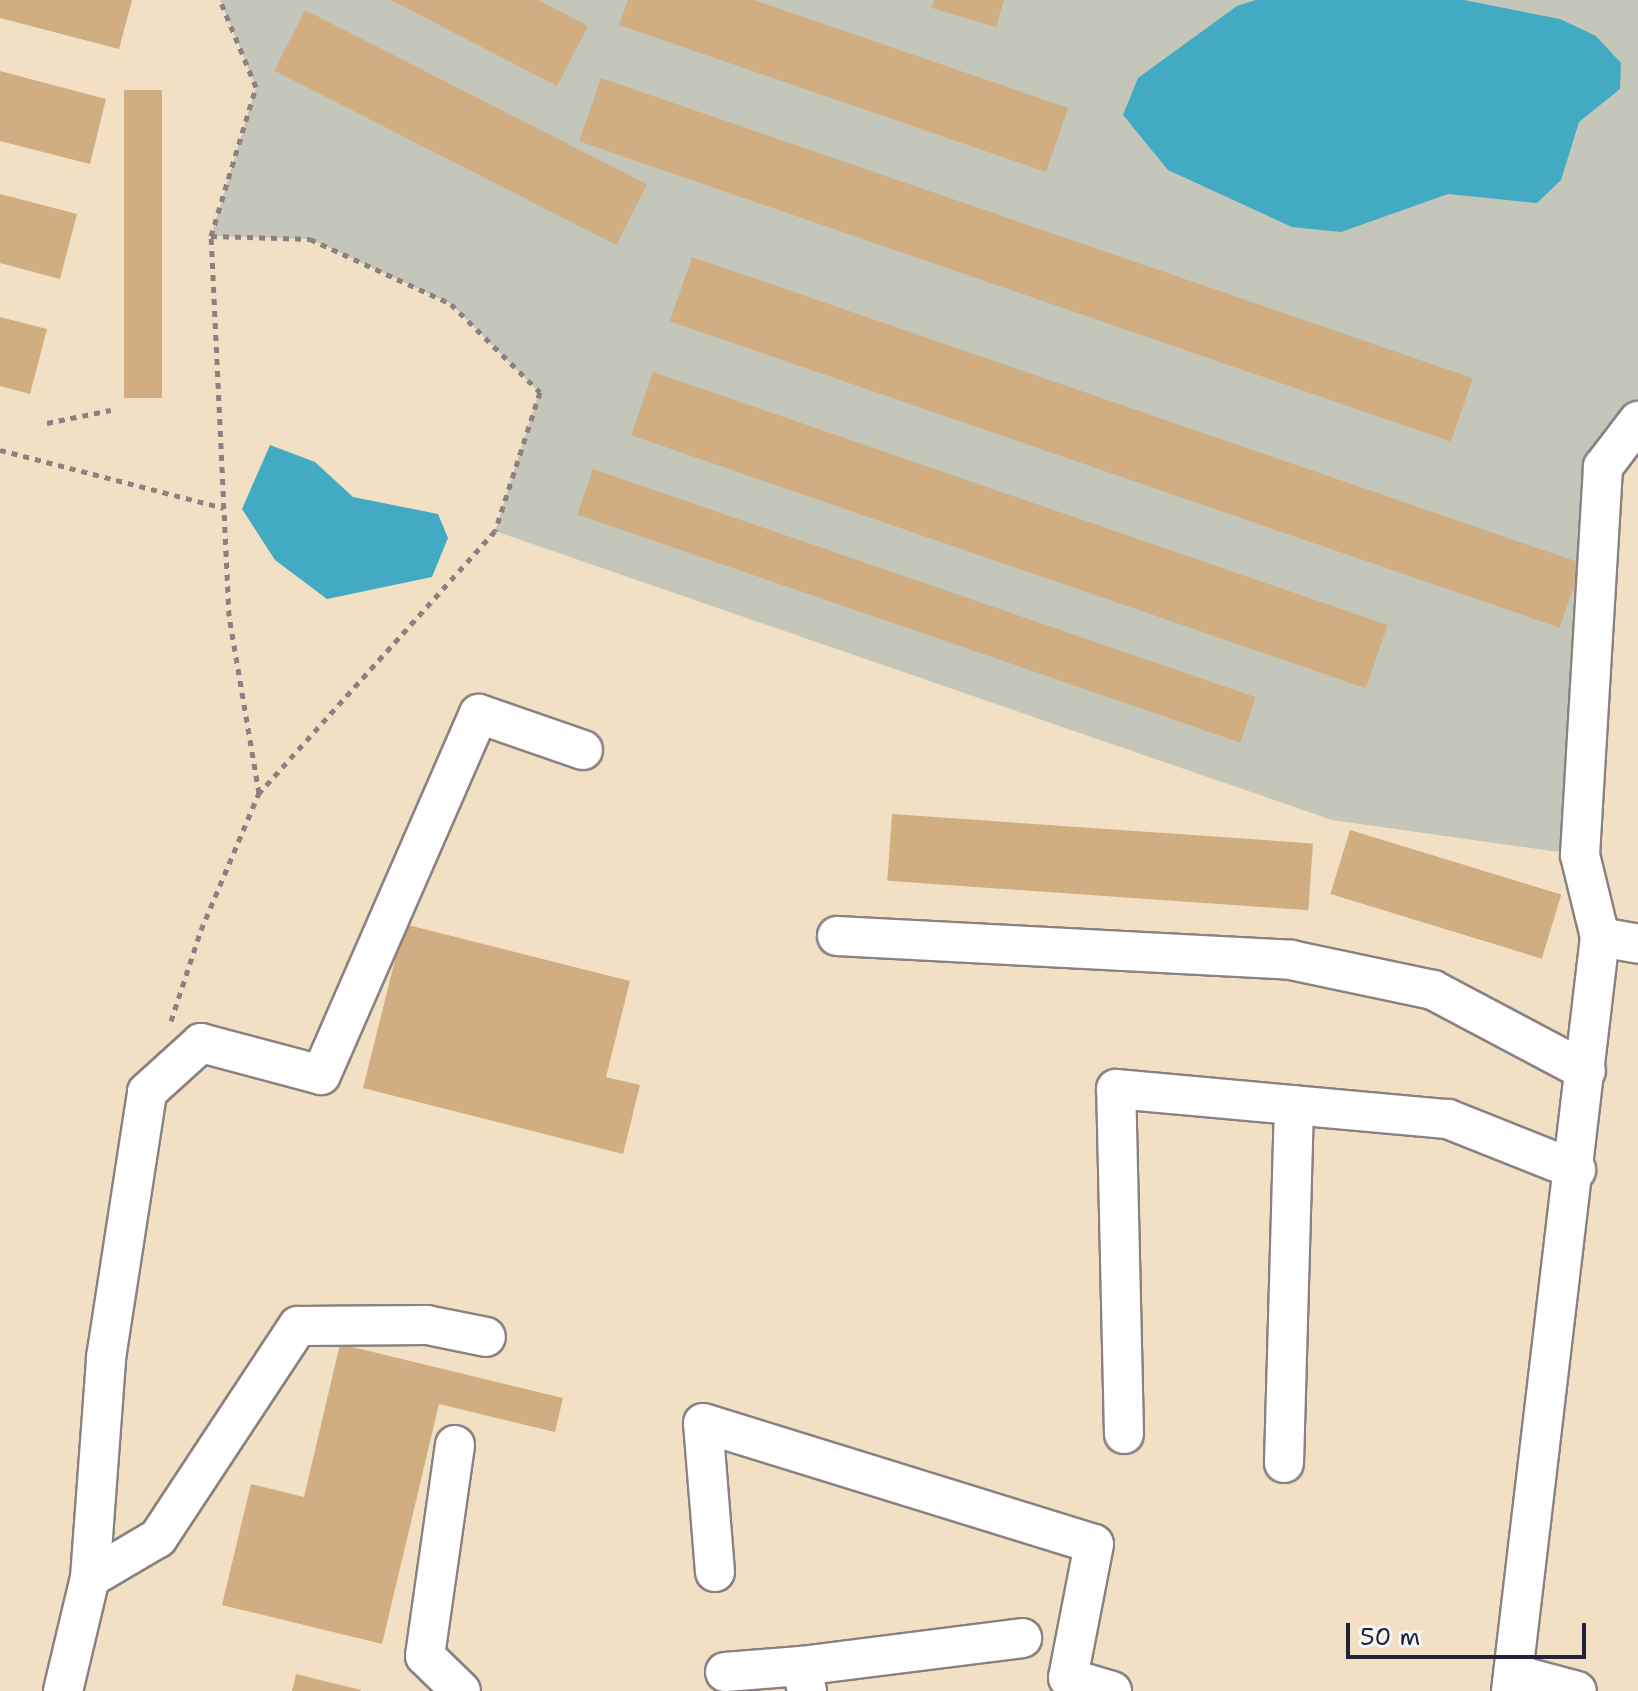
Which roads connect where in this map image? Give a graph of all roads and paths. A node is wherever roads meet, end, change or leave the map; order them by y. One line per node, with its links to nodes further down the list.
1 (220, 0): 2 (path)
2 (211, 236): 7 (path); 9 (path)
3 (111, 410): 5 (path)
4 (1638, 421): 11 (lane)
5 (47, 423)
6 (0, 450): 7 (path)
7 (224, 508): 9 (path)
8 (583, 750): 22 (lane)
9 (259, 793): 13 (path)
10 (837, 936): 14 (lane)
11 (1600, 937): 12 (lane); 14 (lane)
12 (1638, 944)
13 (167, 1033)
14 (1586, 1071): 16 (lane)
15 (1294, 1105): 16 (lane); 18 (lane); 20 (lane)
16 (1576, 1170): 26 (lane)
17 (486, 1337): 22 (lane)
18 (1124, 1434)
19 (455, 1445): 28 (lane)
20 (1284, 1463)
21 (715, 1572): 29 (lane)
22 (90, 1578): 27 (lane)
23 (1022, 1638): 25 (lane)
24 (725, 1672): 25 (lane)
25 (804, 1678)
26 (1512, 1683): 30 (lane)
27 (63, 1691)
28 (461, 1691)
29 (1112, 1691)
30 (1577, 1691)

